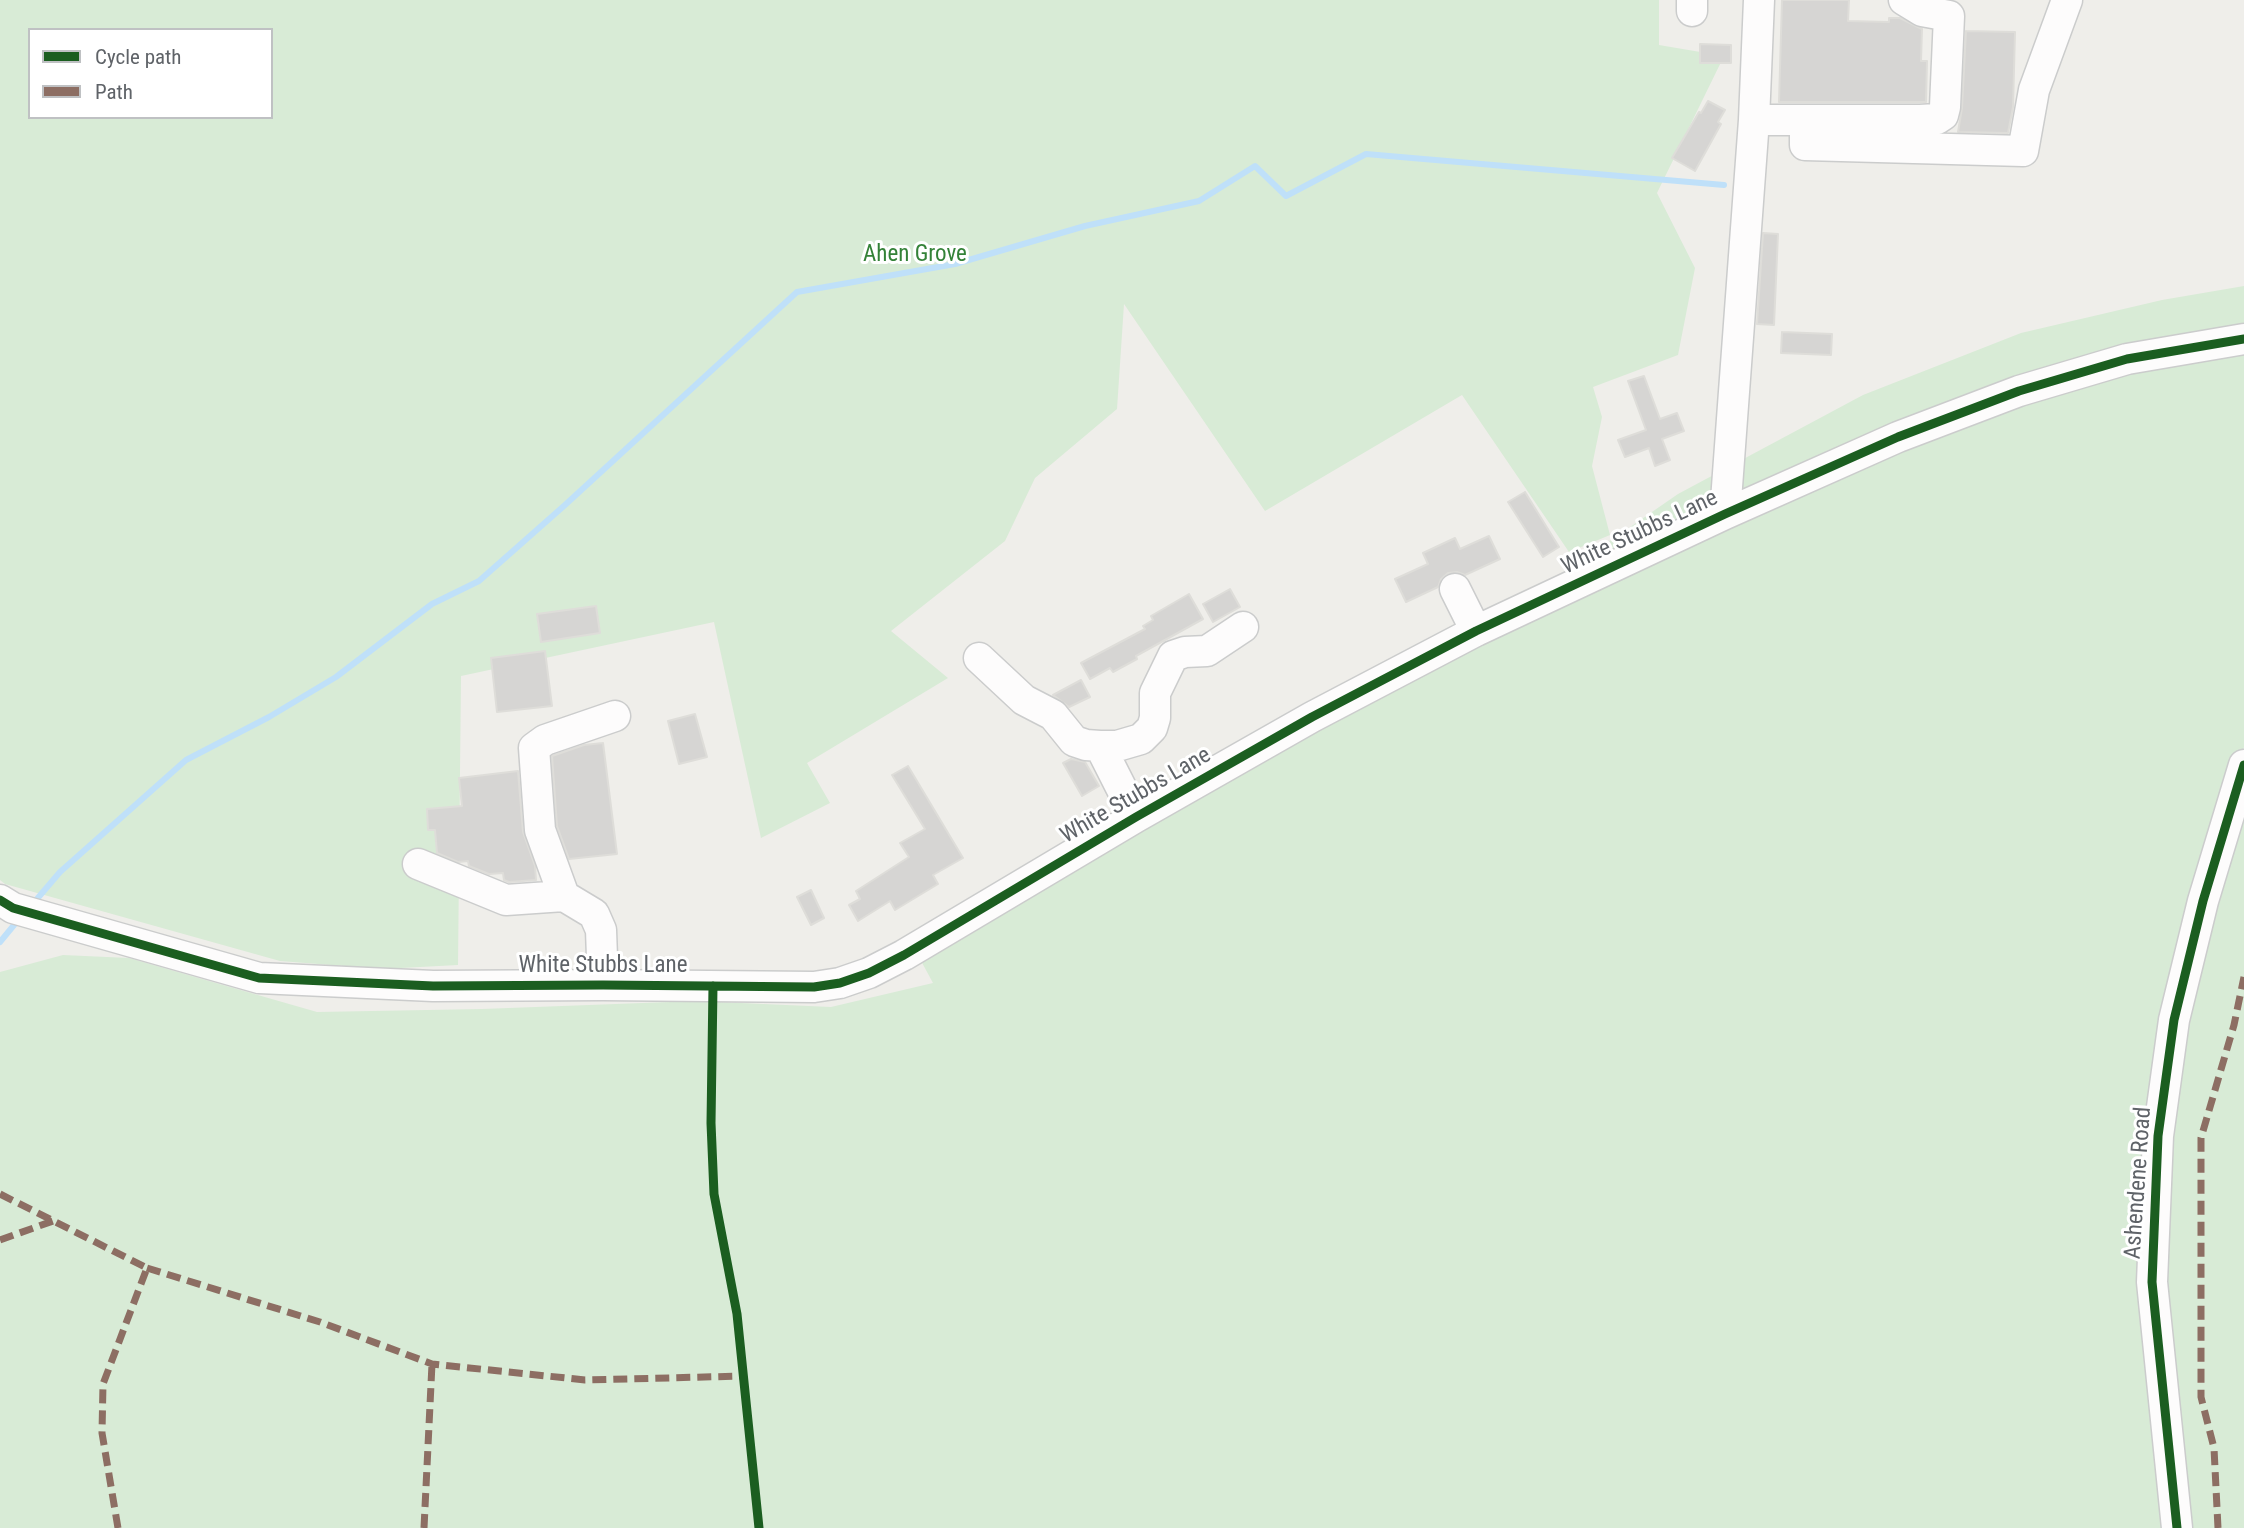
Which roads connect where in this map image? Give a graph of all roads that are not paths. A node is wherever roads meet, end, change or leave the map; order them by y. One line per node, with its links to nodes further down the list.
1 (1759, 0): 4 (street)
2 (1904, 0): 5 (street)
3 (2067, 0): 5 (street)
4 (1754, 120): 5 (street); 7 (street)
5 (1805, 120)
6 (2244, 339): 7 (street, White Stubbs Lane)
7 (1725, 514): 10 (street, White Stubbs Lane)
8 (1455, 589): 10 (street)
9 (1243, 627): 13 (street)
10 (1476, 631): 15 (street, White Stubbs Lane)
11 (979, 658): 13 (street)
12 (615, 716): 17 (street)
13 (1100, 746): 15 (street)
14 (2244, 765): 20 (street, Ashendene Road)
15 (1136, 817): 19 (street, White Stubbs Lane)
16 (418, 864): 17 (street)
17 (564, 896): 19 (street)
18 (0, 900): 19 (street, White Stubbs Lane)
19 (603, 985)
20 (2177, 1528)

